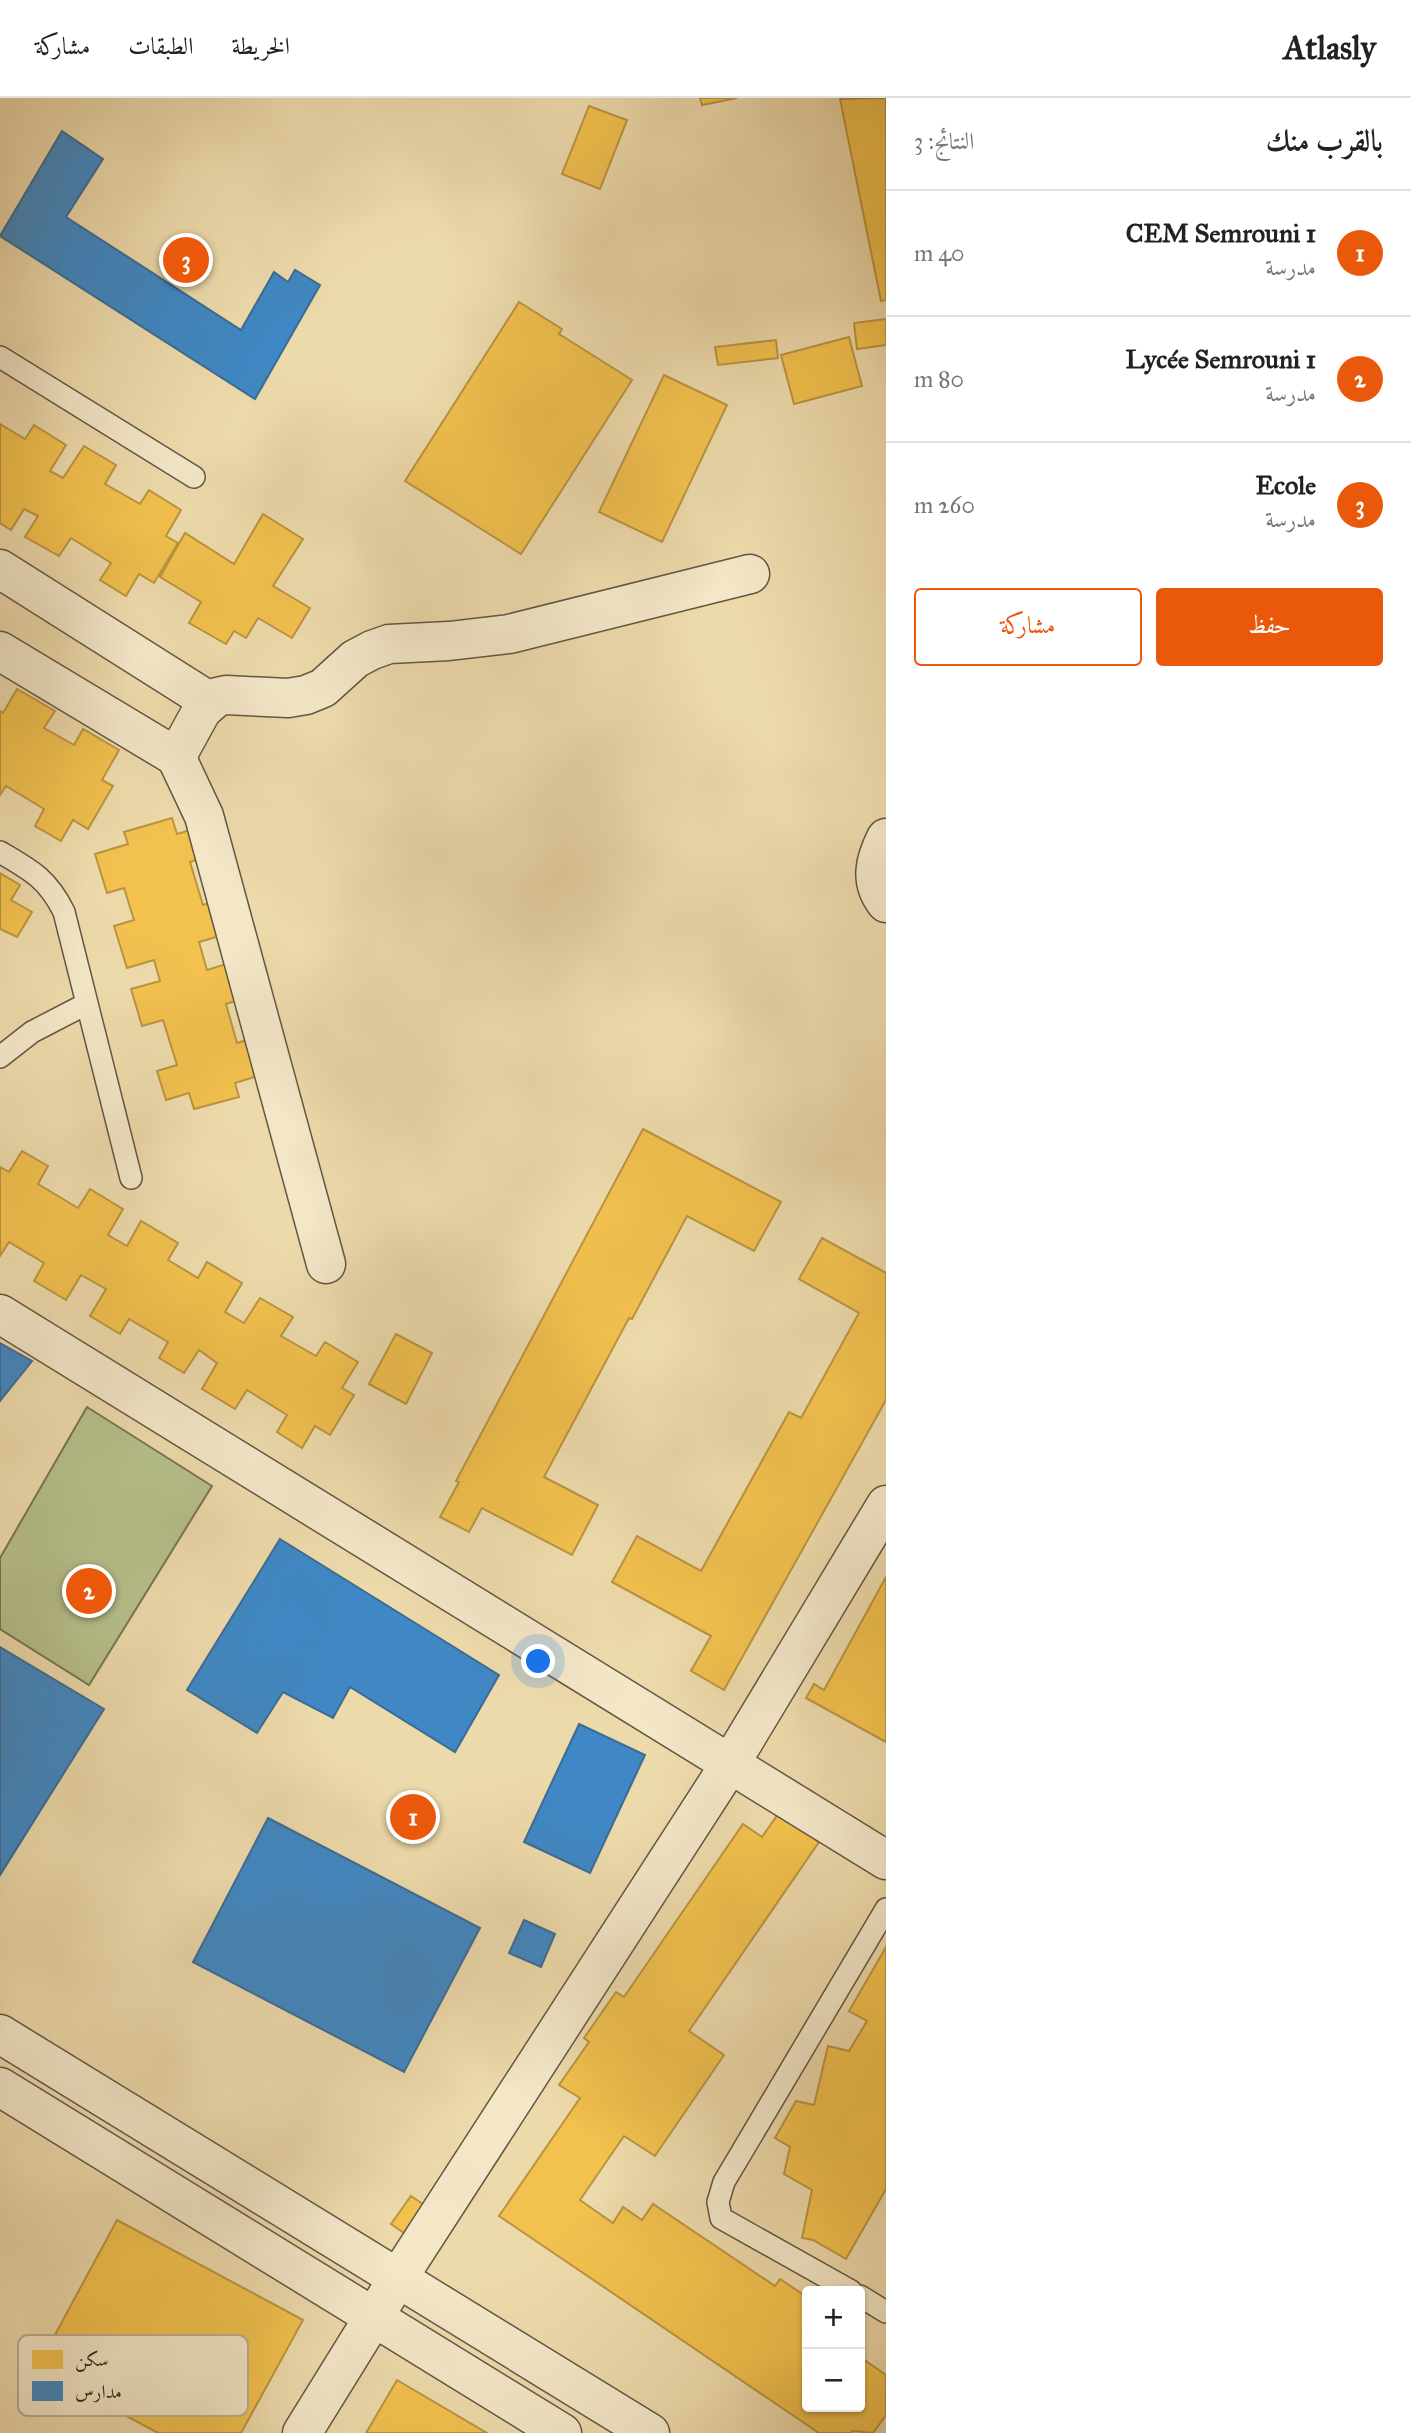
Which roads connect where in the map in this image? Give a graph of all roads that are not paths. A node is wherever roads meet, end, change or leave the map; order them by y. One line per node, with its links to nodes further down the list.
1 (0, 357): 2 (lane)
2 (194, 477)
3 (0, 569): 6 (street)
4 (750, 573): 6 (street)
5 (0, 651): 7 (street)
6 (209, 701): 7 (street)
7 (178, 758): 14 (street)
8 (886, 838): 10 (street)
9 (0, 852): 11 (lane)
10 (886, 903)
11 (86, 1003): 12 (lane); 13 (lane)
12 (0, 1057)
13 (131, 1178)
14 (326, 1264)
15 (0, 1314): 17 (street)
16 (886, 1505): 17 (street)
17 (730, 1764): 18 (street); 22 (street)
18 (886, 1860)
19 (886, 1909): 23 (lane)
20 (0, 2034): 22 (street)
21 (0, 2087): 26 (street)
22 (398, 2278): 26 (street); 29 (street)
23 (842, 2286)
24 (865, 2298): 25 (lane)
25 (884, 2306)
26 (373, 2317): 27 (street); 28 (street)
27 (302, 2433)
28 (562, 2433)
29 (650, 2433)

